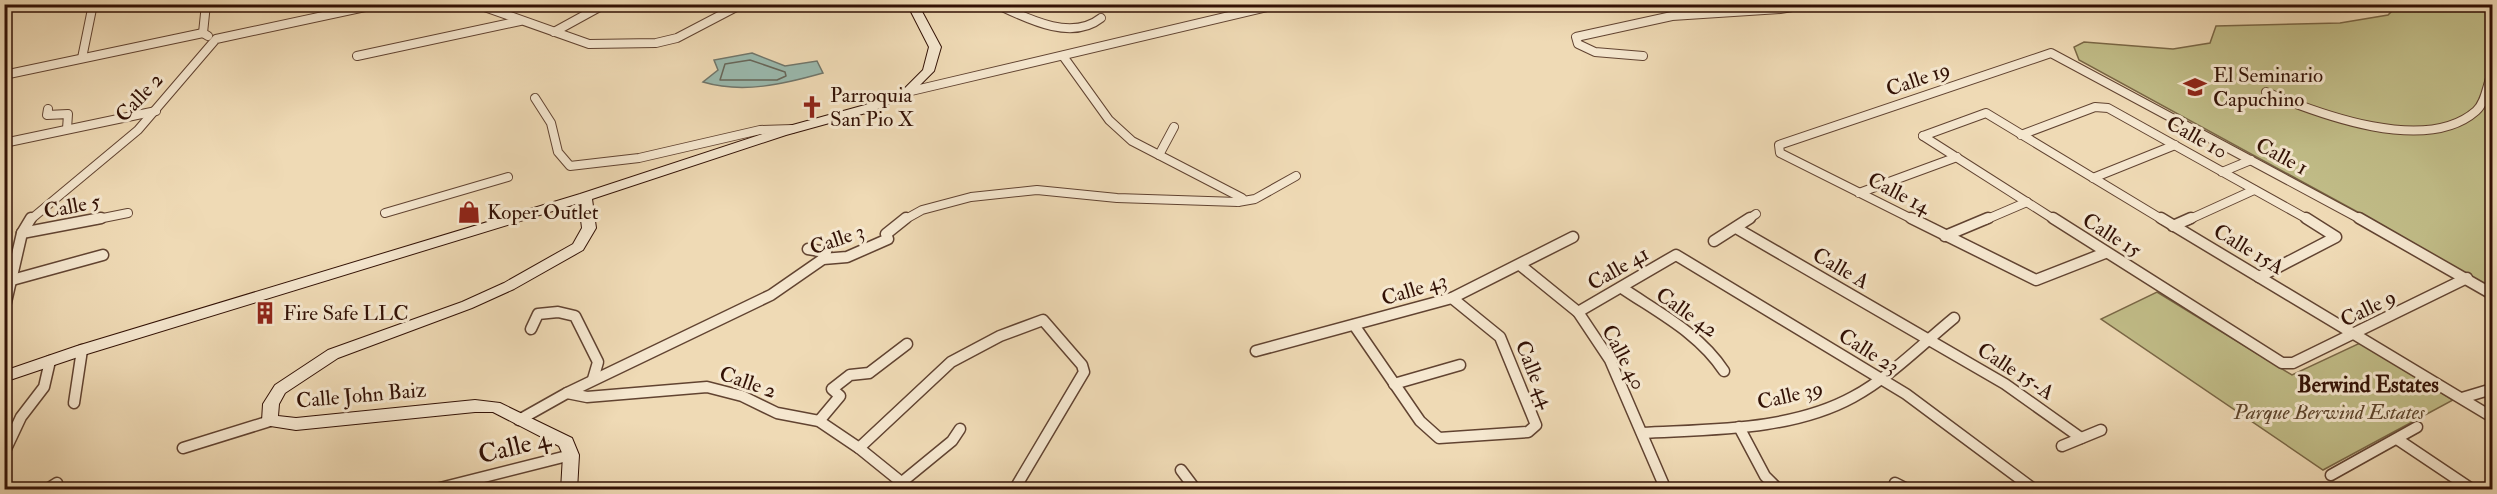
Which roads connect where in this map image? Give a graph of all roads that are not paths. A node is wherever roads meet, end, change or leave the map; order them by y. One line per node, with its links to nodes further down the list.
1 (93, 4): 21 (street)
2 (206, 4): 15 (street)
3 (379, 4): 11 (street)
4 (476, 4): 13 (street)
5 (604, 4): 14 (street)
6 (742, 4): 14 (street)
7 (912, 4): 24 (street)
8 (1280, 4): 19 (street)
9 (1810, 4): 20 (street)
10 (1001, 5): 12 (street)
11 (369, 6): 16 (street)
12 (1101, 18)
13 (520, 21): 14 (street); 18 (street)
14 (554, 32)
15 (203, 33): 16 (street); 21 (street)
16 (216, 39): 28 (street, Calle 2)
17 (2052, 54): 34 (street, Calle 19); 39 (street, Calle 1)
18 (357, 56)
19 (1063, 56): 24 (street); 37 (street)
20 (1643, 56)
21 (82, 58): 23 (street)
22 (2493, 73): 25 (street)
23 (4, 75)
24 (907, 92): 31 (street)
25 (2266, 92)
26 (535, 98): 31 (street)
27 (48, 109): 30 (street)
28 (156, 111): 30 (street); 54 (street, Calle 2)
29 (1174, 127): 37 (street)
30 (67, 129): 35 (street)
31 (794, 129): 46 (street)
32 (2021, 135): 33 (street, Calle 15A); 36 (street, Calle 10); 43 (street, Calle 15A)
33 (1923, 136): 38 (street, Calle 15)
34 (1795, 140): 45 (street, Calle 14)
35 (4, 143)
36 (2175, 145): 40 (street, Calle 10); 43 (street)
37 (1159, 155): 47 (street)
38 (1957, 157): 45 (street); 48 (street, Calle 15)
39 (2252, 160): 40 (street); 65 (street, Calle 1)
40 (2222, 172): 44 (street, Calle 10)
41 (1296, 176): 47 (street)
42 (508, 177): 50 (street)
43 (2093, 178): 52 (street, Calle 15A)
44 (2254, 190): 52 (street); 64 (street, Calle 10)
45 (1859, 193): 55 (street, Calle 14)
46 (585, 196): 79 (street); 95 (street, Calle John Baiz)
47 (1238, 202): 62 (street, Calle 3)
48 (2027, 202): 55 (street); 59 (street, Calle 15)
49 (128, 213): 54 (street, Calle 5)
50 (385, 213)
51 (1756, 214): 53 (street)
52 (2173, 226): 64 (street, Calle 15A)
53 (1736, 228): 57 (street); 77 (street, Calle A)
54 (22, 233): 66 (street, Calle 2)
55 (1945, 236): 59 (street, Calle 14)
56 (1573, 237): 63 (street, Calle 43)
57 (1714, 242)
58 (808, 249): 62 (street)
59 (2105, 253): 82 (street, Calle 15)
60 (103, 255): 66 (street)
61 (1676, 255): 67 (street, Calle 41); 86 (street, Calle 23)
62 (824, 259): 87 (street, Calle 3)
63 (1520, 265): 70 (street, Calle 43); 72 (street, Calle 40)
64 (2259, 277): 76 (street, Calle 15A)
65 (2467, 279): 69 (street, Calle 1); 76 (street, Calle 9)
66 (12, 280): 68 (street, Calle 2)
67 (1622, 288): 72 (street, Calle 41); 84 (street, Calle 42)
68 (7, 293): 71 (street, Calle 2)
69 (2493, 294)
70 (1452, 298): 74 (street, Calle 43); 88 (street, Calle 44)
71 (4, 311)
72 (1578, 312): 101 (street, Calle 40)
73 (1954, 318): 77 (street, Calle 39)
74 (1354, 325): 80 (street, Calle 43); 88 (street, Calle 44)
75 (531, 329): 87 (street)
76 (2354, 335): 82 (street, Calle 9); 91 (street, Calle 15A)
77 (1929, 338): 86 (street, Calle 39); 102 (street, Calle 15-A)
78 (907, 344): 96 (street)
79 (82, 350): 81 (street); 92 (street)
80 (1256, 351)
81 (50, 361): 85 (street); 107 (street)
82 (2282, 363)
83 (1460, 365): 88 (street)
84 (1724, 371)
85 (4, 377)
86 (1880, 378): 97 (street, Calle 39); 123 (street, Calle 23)
87 (593, 379): 90 (street, Calle 3)
88 (1394, 384)
89 (2493, 389): 91 (street)
90 (567, 393): 94 (street); 96 (street, Calle 2)
91 (2462, 398): 93 (street, Calle 15A)
92 (74, 403)
93 (2493, 417)
94 (519, 420): 95 (street, Calle John Baiz); 108 (street, Calle John Baiz)
95 (270, 421): 104 (street)
96 (819, 421): 106 (street, Calle 2)
97 (1739, 427): 101 (street, Calle 39); 121 (street)
98 (2417, 427): 103 (street)
99 (960, 429): 111 (street)
100 (2101, 430): 102 (street)
101 (1642, 433): 120 (street, Calle 40)
102 (2081, 438): 105 (street)
103 (2397, 439): 110 (street); 124 (street)
104 (183, 447)
105 (2062, 447)
106 (859, 448): 111 (street, Calle 2); 118 (street)
107 (4, 453)
108 (571, 455): 115 (street, Calle 4); 116 (street)
109 (1181, 471): 119 (street)
110 (2331, 475)
111 (902, 482): 117 (street, Calle 2)
112 (57, 483): 114 (street)
113 (1895, 483): 122 (street)
114 (46, 489)
115 (432, 489)
116 (569, 489)
117 (911, 489)
118 (1014, 489)
119 (1196, 489)
120 (1666, 489)
121 (1779, 489)
122 (1909, 489)
123 (2035, 489)
124 (2473, 489)

